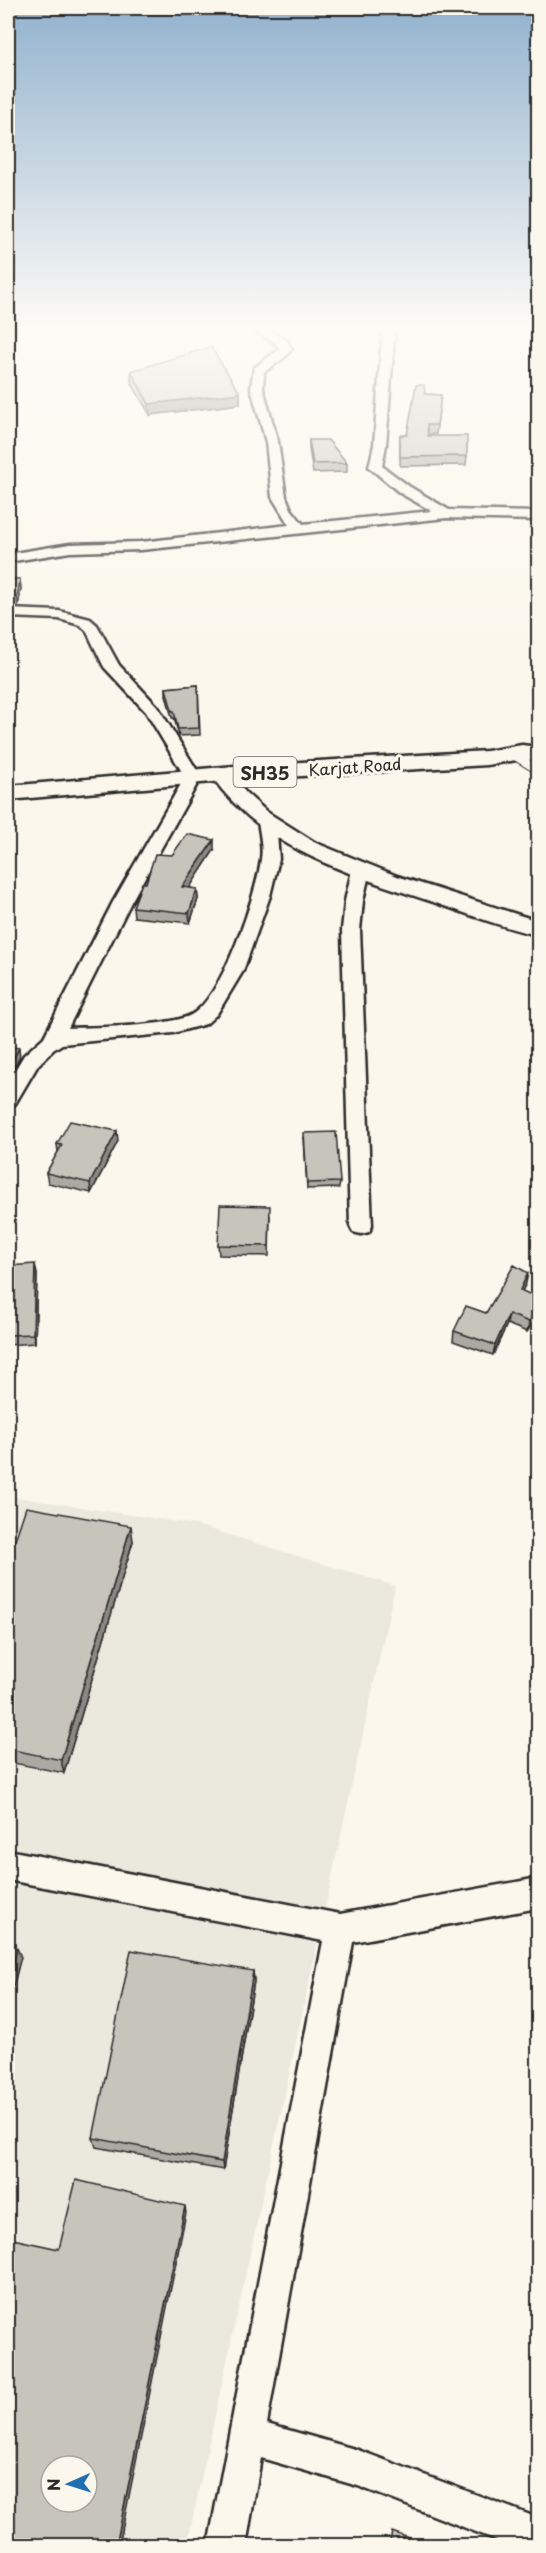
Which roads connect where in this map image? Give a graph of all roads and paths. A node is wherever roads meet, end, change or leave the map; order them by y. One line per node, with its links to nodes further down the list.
1 (272, 443): 5 (street)
2 (380, 443): 3 (street)
3 (446, 514): 4 (street); 5 (street)
4 (538, 516)
5 (299, 528): 6 (street)
6 (8, 558)
7 (8, 613): 10 (street)
8 (530, 755): 9 (main road, Karjat Road / SH35)
9 (221, 775): 10 (main road, Karjat Road / SH35); 12 (street)
10 (193, 777): 11 (main road, Karjat Road / SH35); 15 (street)
11 (8, 793)
12 (267, 822): 13 (street); 15 (street)
13 (361, 870): 14 (street); 17 (street)
14 (538, 928)
15 (53, 1039): 16 (street)
16 (8, 1099)
17 (361, 1226)
18 (8, 1864): 20 (street)
19 (538, 1893): 20 (street)
20 (340, 1929): 21 (street)
21 (248, 2436): 22 (street); 23 (street)
22 (538, 2537)
23 (227, 2546)

